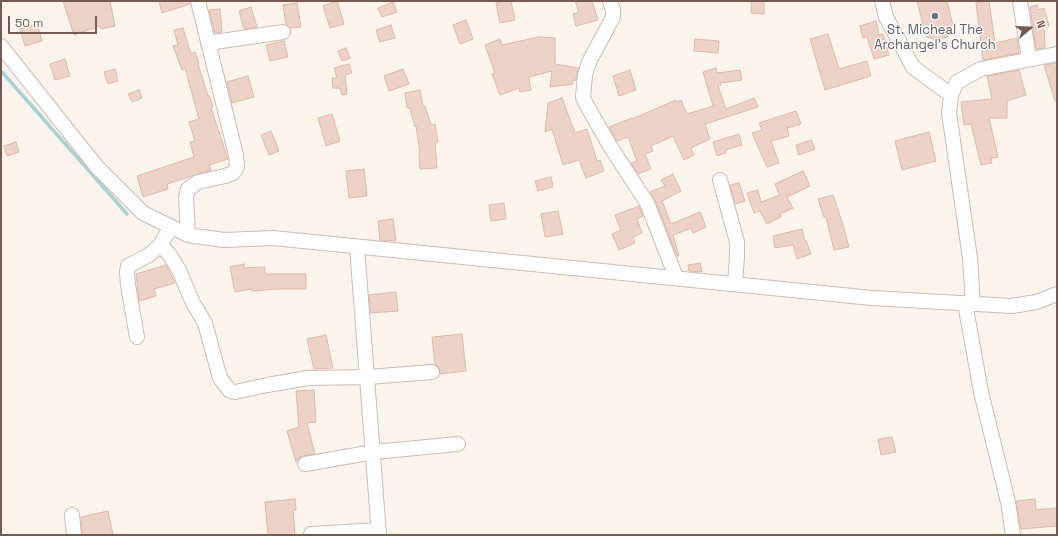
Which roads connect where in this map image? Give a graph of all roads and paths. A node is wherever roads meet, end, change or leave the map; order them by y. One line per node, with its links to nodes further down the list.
1 (198, 1): 6 (street)
2 (610, 1): 16 (street)
3 (882, 1): 10 (street)
4 (1020, 1): 9 (street)
5 (283, 32): 6 (street)
6 (208, 43): 13 (street)
7 (1, 46): 12 (street)
8 (1057, 54): 9 (street)
9 (1029, 58): 10 (street)
10 (951, 95): 19 (street)
11 (720, 180): 17 (street)
12 (171, 227): 13 (street); 14 (street)
13 (188, 235): 15 (street)
14 (160, 245): 20 (street); 22 (street)
15 (357, 248): 16 (street); 22 (street)
16 (676, 277): 17 (street)
17 (735, 283): 19 (street)
18 (1057, 294): 19 (street)
19 (969, 303): 30 (street)
20 (137, 337)
21 (432, 372): 22 (street)
22 (368, 377): 24 (street)
23 (458, 444): 24 (street)
24 (374, 452): 25 (street); 27 (street)
25 (305, 464)
26 (72, 515): 29 (street)
27 (379, 533): 28 (street)
28 (311, 534)
29 (74, 535)
30 (1013, 535)

